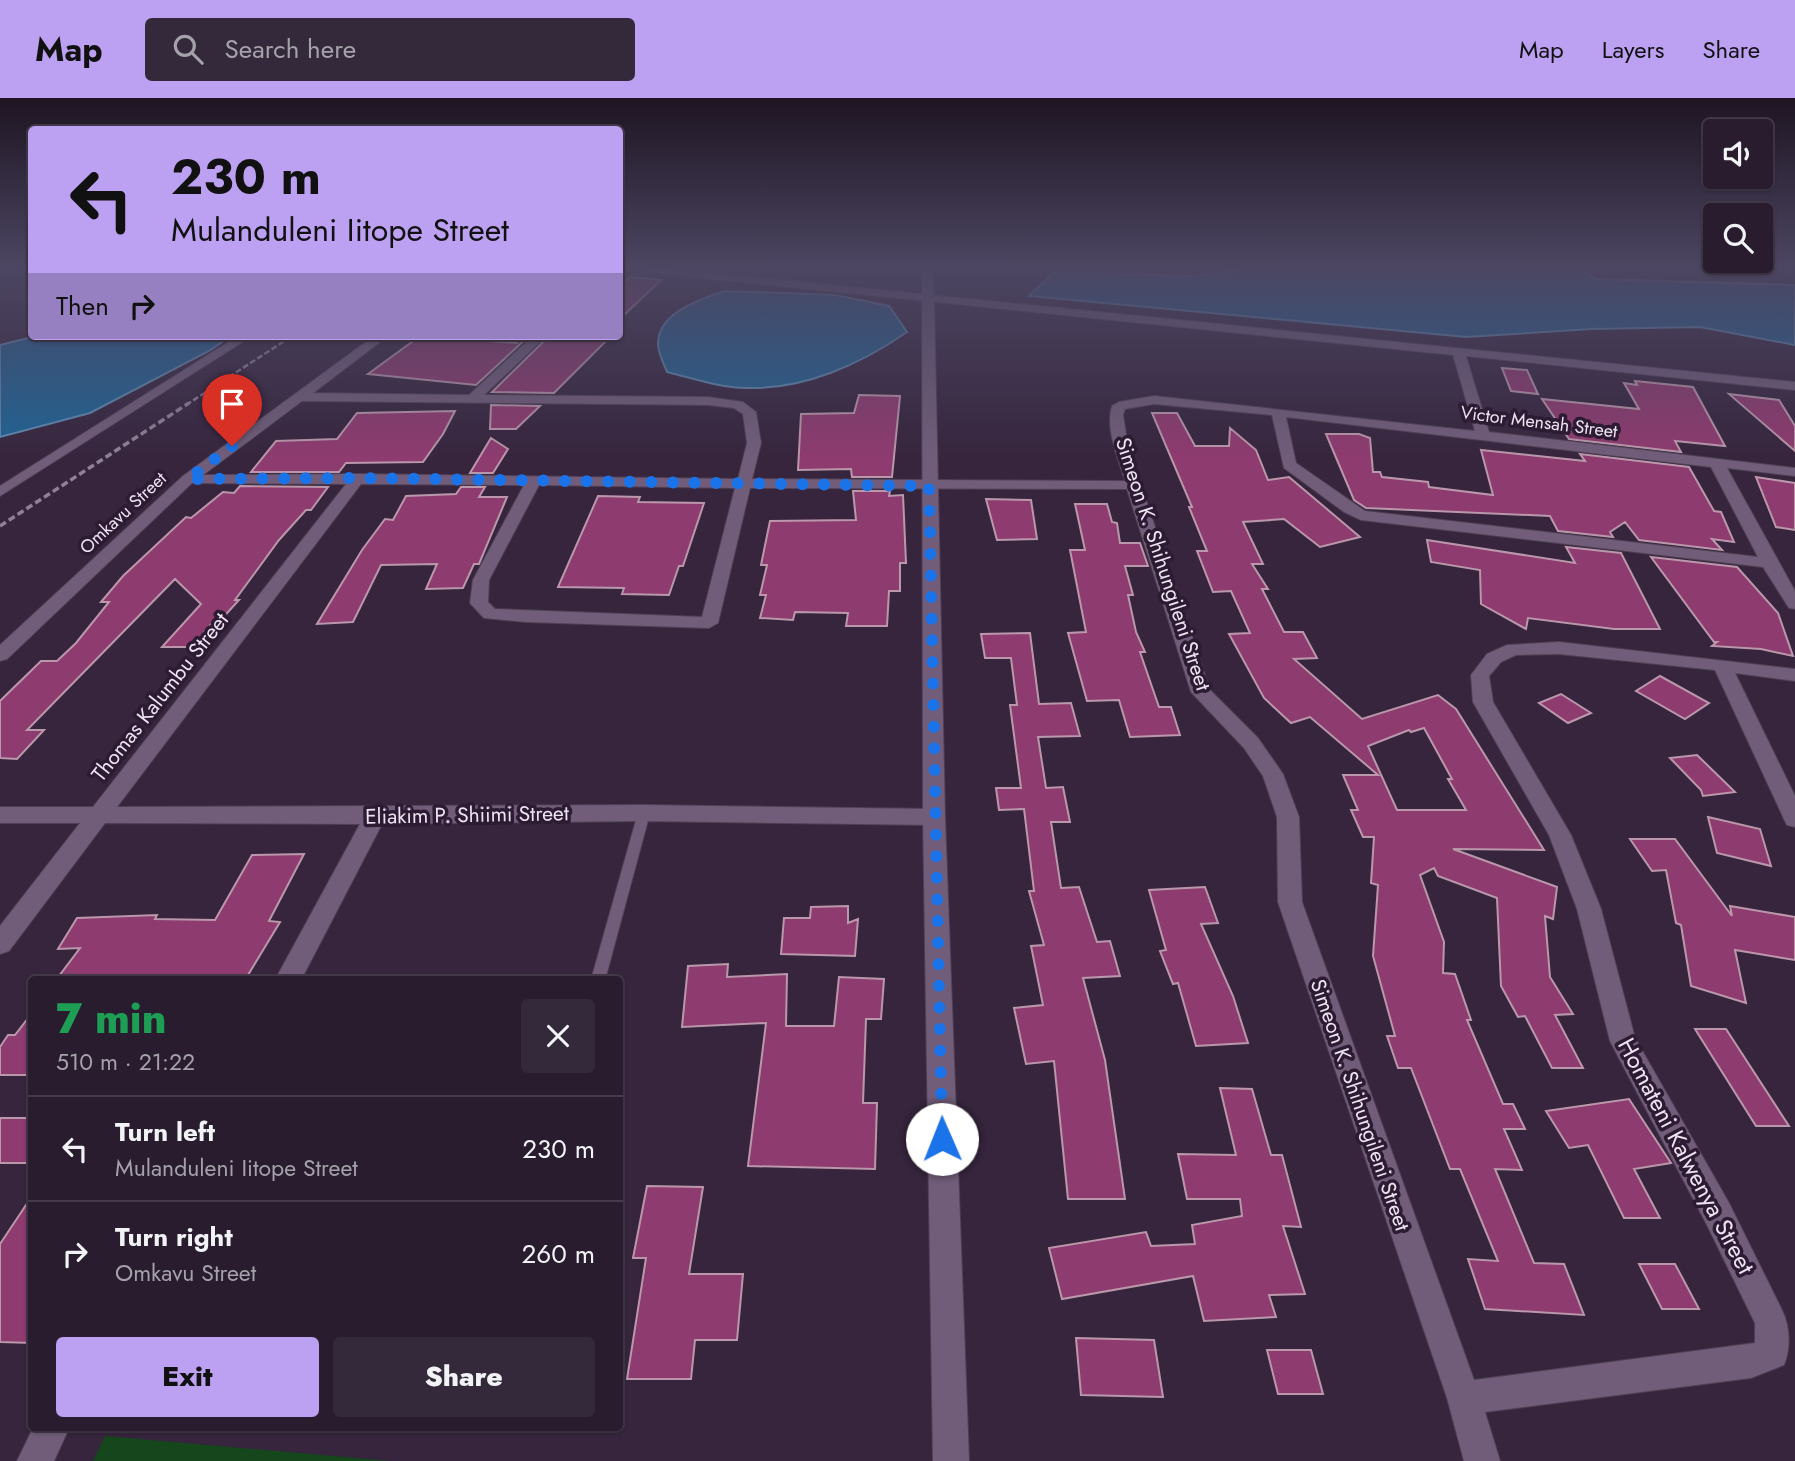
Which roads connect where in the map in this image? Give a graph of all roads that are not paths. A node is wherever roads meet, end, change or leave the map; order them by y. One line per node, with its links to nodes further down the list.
1 (929, 331): 19 (street)
2 (1257, 331): 6 (street)
3 (241, 340): 20 (street)
4 (377, 340): 8 (street, Omkavu Street)
5 (536, 340): 9 (street)
6 (1458, 350): 7 (street); 11 (street)
7 (1795, 386)
8 (299, 397): 9 (street); 15 (street, Omkavu Street)
9 (471, 400): 17 (street)
10 (1278, 412): 11 (street, Victor Mensah Street); 18 (street, Simeon K. Shihungileni Street); 21 (street)
11 (1483, 434): 12 (street, Victor Mensah Street)
12 (1716, 462): 13 (street, Victor Mensah Street); 21 (street)
13 (1795, 472)
14 (358, 478): 15 (street); 16 (street); 28 (street, Thomas Kalumbu Street)
15 (188, 479): 23 (street, Omkavu Street)
16 (533, 482): 17 (street); 17 (street)
17 (743, 485): 19 (street)
18 (1134, 485): 19 (street); 35 (street, Simeon K. Shihungileni Street)
19 (929, 486): 30 (street)
20 (0, 492)
21 (1769, 563): 22 (street)
22 (1795, 604)
23 (0, 655)
24 (1722, 665): 25 (street); 31 (street); 35 (street, Homateni Kalwenya Street)
25 (1795, 675)
26 (644, 813): 29 (street, Eliakim P. Shiimi Street); 30 (street, Eliakim P. Shiimi Street); 34 (lane)
27 (0, 815): 28 (street, Eliakim P. Shiimi Street)
28 (96, 816): 29 (street, Eliakim P. Shiimi Street); 32 (street, Thomas Kalumbu Street)
29 (375, 816): 33 (street)
30 (933, 817): 38 (street)
31 (1795, 819)
32 (0, 944)
33 (290, 976)
34 (599, 976)
35 (1464, 1398): 39 (street, Simeon K. Shihungileni Street)
36 (50, 1431): 37 (street)
37 (35, 1461)
38 (951, 1461)
39 (1482, 1461)

